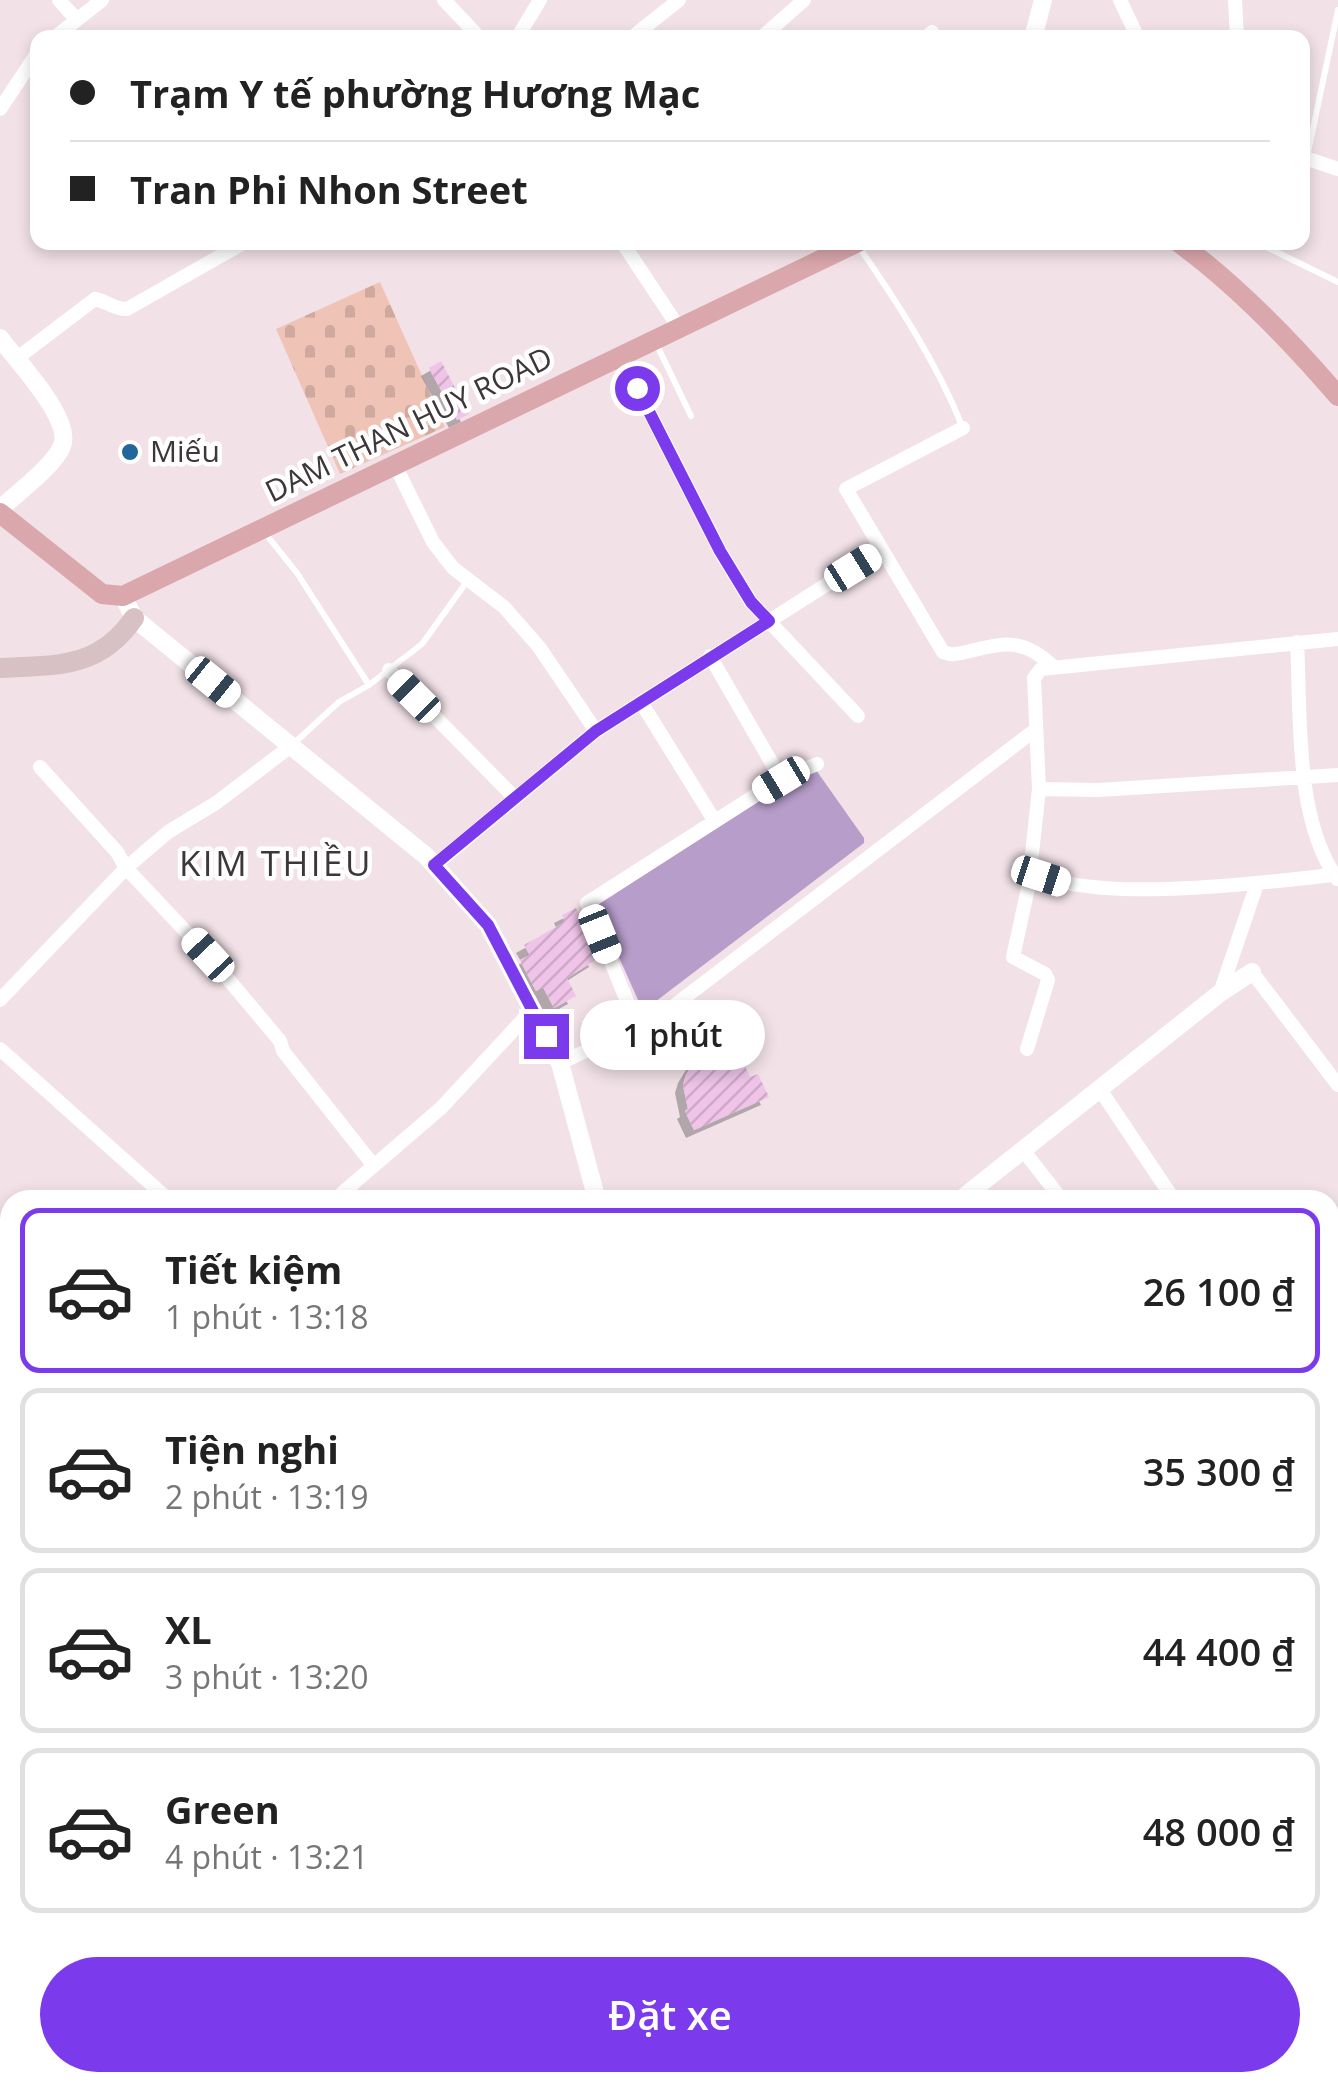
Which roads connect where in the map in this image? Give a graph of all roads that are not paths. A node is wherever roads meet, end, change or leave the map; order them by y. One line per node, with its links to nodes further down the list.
1 (60, 0): 11 (street)
2 (102, 0): 11 (street)
3 (444, 0): 13 (street)
4 (540, 0): 14 (street)
5 (679, 0): 15 (street)
6 (804, 0): 16 (street)
7 (1043, 0): 17 (street)
8 (1120, 0): 18 (street)
9 (1235, 0): 19 (street)
10 (1338, 10): 22 (lane)
11 (76, 19): 12 (street)
12 (63, 30)
13 (472, 30)
14 (522, 30)
15 (641, 30)
16 (769, 30)
17 (1035, 30)
18 (1134, 30)
19 (1237, 30)
20 (30, 64): 21 (street)
21 (0, 109)
22 (1310, 135)
23 (1310, 159): 24 (street)
24 (1338, 169)
25 (230, 250): 36 (street)
26 (627, 250): 32 (street)
27 (842, 250): 32 (main road, DAM THAN HUY ROAD)
28 (861, 250): 39 (lane)
29 (1188, 250): 37 (main road)
30 (1272, 250): 31 (lane)
31 (1338, 282)
32 (679, 328): 34 (main road, DAM THAN HUY ROAD)
33 (0, 338): 36 (street)
34 (654, 340): 35 (main road, DAM THAN HUY ROAD); 38 (lane)
35 (621, 356): 40 (main road, DAM THAN HUY ROAD); 47 (street)
36 (16, 360): 41 (street)
37 (1338, 396)
38 (690, 416)
39 (963, 428): 43 (street)
40 (395, 465): 42 (main road, DAM THAN HUY ROAD); 44 (street)
41 (0, 511): 45 (main road)
42 (262, 529): 45 (main road, DAM THAN HUY ROAD); 54 (lane)
43 (881, 550): 47 (street); 52 (street)
44 (469, 579): 53 (lane); 58 (street)
45 (122, 596): 46 (street)
46 (134, 618): 51 (main road); 59 (street)
47 (769, 621): 50 (street); 56 (street)
48 (1338, 639): 49 (street)
49 (1297, 642): 52 (street); 63 (street)
50 (710, 656): 55 (street); 64 (street)
51 (0, 668)
52 (1054, 668): 57 (street)
53 (389, 670): 54 (lane); 66 (street)
54 (369, 684): 59 (lane)
55 (641, 702): 58 (street); 67 (street)
56 (858, 716)
57 (1035, 730): 65 (street); 77 (street)
58 (596, 731): 66 (street)
59 (291, 746): 68 (street); 69 (street)
60 (817, 764): 64 (street)
61 (40, 767): 69 (street)
62 (1338, 775): 63 (street)
63 (1305, 777): 65 (street); 71 (street)
64 (781, 780): 67 (street)
65 (1039, 789): 70 (street)
66 (515, 798): 68 (street)
67 (714, 820): 77 (street)
68 (434, 865): 76 (street)
69 (126, 868): 75 (street); 84 (street)
70 (1032, 870): 72 (street); 79 (street)
71 (1336, 878): 72 (street)
72 (1257, 884): 74 (street)
73 (1252, 972): 74 (street); 81 (street)
74 (1220, 993): 82 (street)
75 (0, 1000)
76 (533, 1009): 80 (street); 84 (street)
77 (638, 1028): 80 (street)
78 (0, 1049): 85 (street)
79 (1027, 1049)
80 (560, 1063): 87 (street)
81 (1338, 1085)
82 (1098, 1088): 83 (street); 90 (street)
83 (1023, 1150): 88 (street); 89 (street)
84 (374, 1166): 86 (street)
85 (159, 1190)
86 (346, 1190)
87 (595, 1190)
88 (973, 1190)
89 (1054, 1190)
90 (1166, 1190)

